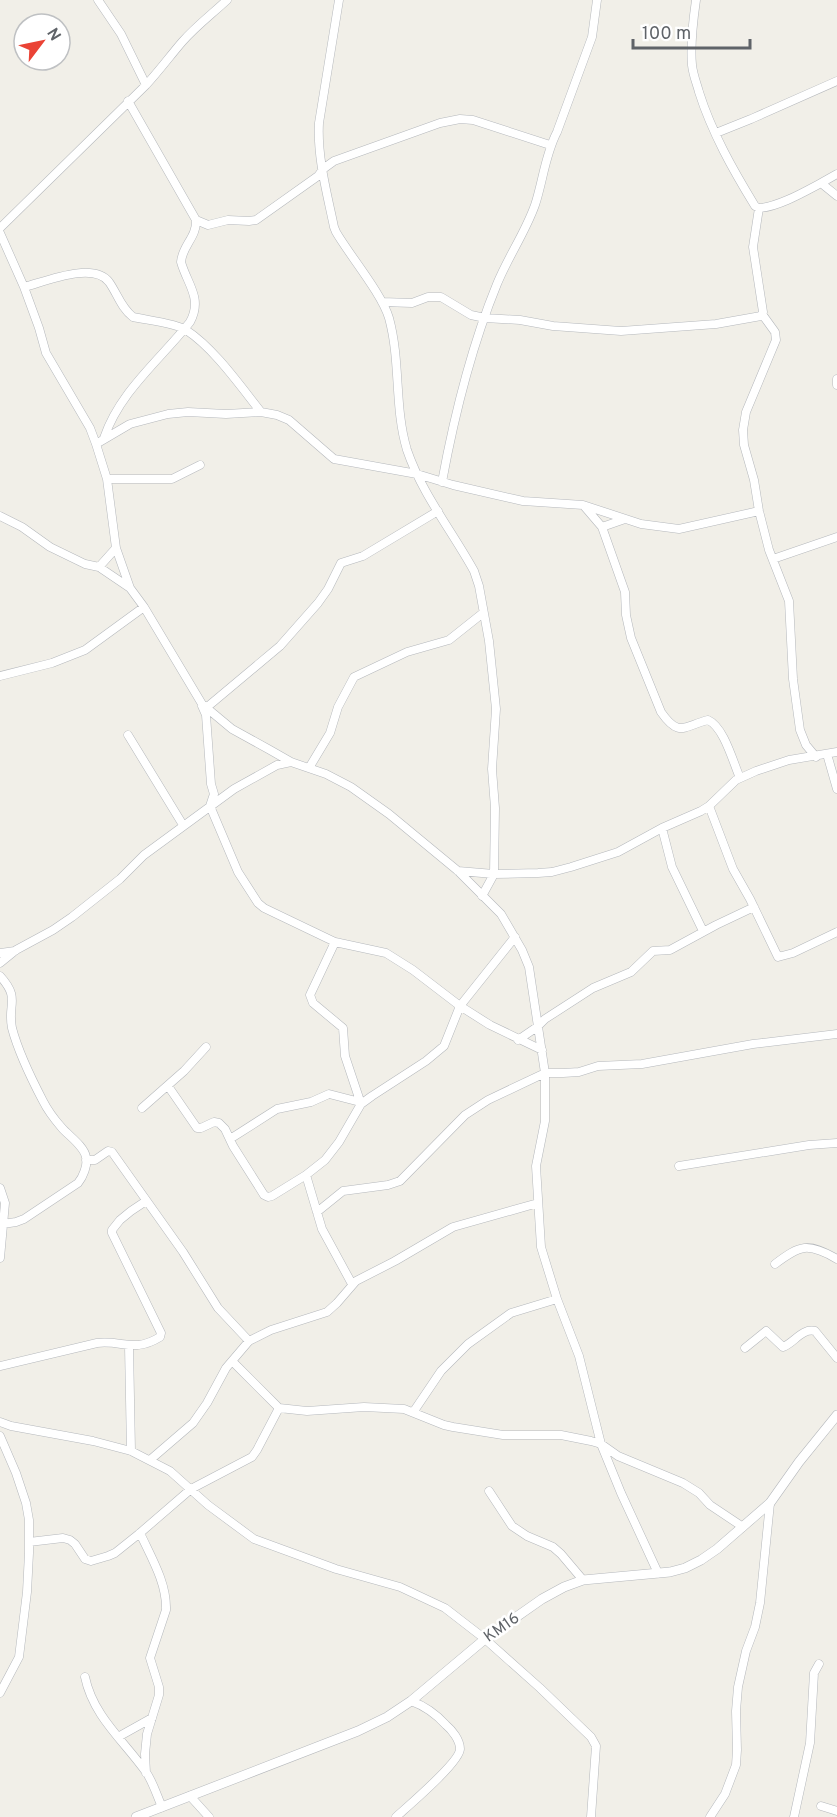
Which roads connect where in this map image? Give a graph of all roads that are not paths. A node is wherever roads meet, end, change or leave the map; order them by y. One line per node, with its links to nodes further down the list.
1 (98, 0): 7 (street)
2 (227, 0): 7 (street)
3 (339, 0): 11 (street)
4 (597, 0): 10 (street)
5 (696, 0): 9 (street)
6 (837, 81): 9 (street)
7 (146, 85): 8 (street)
8 (128, 101): 16 (street); 17 (street)
9 (716, 133): 15 (street)
10 (550, 145): 11 (street); 22 (street)
11 (323, 169): 16 (street); 20 (street)
12 (837, 174): 13 (street)
13 (821, 183): 14 (street); 15 (street)
14 (837, 196)
15 (759, 208): 21 (street)
16 (196, 220): 23 (street)
17 (0, 228)
18 (0, 233): 19 (street)
19 (24, 287): 23 (street); 28 (street)
20 (382, 302): 22 (street); 30 (street)
21 (762, 314): 22 (street); 35 (street)
22 (485, 318): 32 (street)
23 (185, 329): 26 (street); 27 (street)
24 (837, 379): 25 (street)
25 (837, 385)
26 (261, 412): 27 (street); 30 (street)
27 (104, 438): 28 (street)
28 (96, 444): 31 (street)
29 (200, 465): 31 (street)
30 (417, 474): 32 (street); 34 (street)
31 (107, 479): 40 (street)
32 (442, 482): 33 (street)
33 (583, 505): 37 (street); 38 (street)
34 (438, 511): 45 (street); 47 (street)
35 (759, 511): 37 (street); 41 (street)
36 (0, 516): 42 (street)
37 (626, 519): 38 (street)
38 (602, 527): 54 (street)
39 (837, 537): 41 (street)
40 (116, 548): 42 (street); 43 (street)
41 (773, 559): 51 (street)
42 (99, 567): 43 (street)
43 (130, 588): 44 (street)
44 (144, 607): 46 (street); 47 (street)
45 (483, 613): 53 (street); 61 (street)
46 (0, 676)
47 (204, 706): 52 (street); 56 (street)
48 (128, 735): 58 (street)
49 (837, 752): 50 (street)
50 (827, 754): 51 (street); 55 (street)
51 (816, 757): 54 (street)
52 (291, 762): 53 (street); 56 (street)
53 (309, 768): 60 (street)
54 (740, 778): 57 (street)
55 (837, 789)
56 (210, 806): 58 (street); 67 (street)
57 (709, 806): 59 (street); 63 (street)
58 (183, 825): 68 (street)
59 (662, 828): 61 (street); 64 (street)
60 (458, 871): 61 (street); 62 (street)
61 (494, 874): 62 (street)
62 (482, 896): 66 (street)
63 (754, 907): 64 (street); 65 (street)
64 (703, 931): 72 (street)
65 (837, 932)
66 (515, 937): 71 (street); 72 (street)
67 (335, 942): 71 (street); 79 (street)
68 (3, 954): 69 (street)
69 (0, 963)
70 (0, 976): 83 (street)
71 (460, 1006): 74 (street); 79 (street)
72 (537, 1027): 74 (street); 76 (street)
73 (837, 1034): 77 (street)
74 (518, 1040): 76 (street)
75 (206, 1047): 78 (street)
76 (542, 1050): 77 (street)
77 (545, 1073): 88 (street); 89 (street)
78 (168, 1086): 80 (street); 81 (street)
79 (361, 1103): 81 (street); 85 (street)
80 (142, 1108)
81 (230, 1139): 85 (street)
82 (837, 1143): 84 (street)
83 (86, 1160): 87 (street); 90 (street)
84 (679, 1166)
85 (306, 1175): 89 (street)
86 (0, 1188): 90 (street)
87 (146, 1201): 96 (street); 97 (street)
88 (538, 1203): 94 (street); 95 (street)
89 (316, 1212): 94 (street)
90 (3, 1224): 91 (street)
91 (0, 1258)
92 (837, 1259): 93 (street)
93 (775, 1264)
94 (352, 1284): 96 (street)
95 (557, 1299): 103 (street); 108 (street)
96 (249, 1341): 100 (street)
97 (129, 1346): 101 (street); 109 (street)
98 (745, 1348): 99 (street)
99 (837, 1358)
100 (232, 1361): 102 (street); 110 (street)
101 (0, 1366)
102 (279, 1408): 103 (street); 111 (street)
103 (414, 1411): 108 (street)
104 (837, 1415): 113 (street, KM16)
105 (0, 1422): 106 (street)
106 (11, 1426): 107 (street); 109 (street)
107 (0, 1435): 116 (street)
108 (601, 1444): 114 (street); 117 (street)
109 (131, 1450): 110 (street)
110 (150, 1460): 111 (street)
111 (190, 1489): 115 (street); 119 (street)
112 (489, 1491): 118 (street)
113 (770, 1503): 114 (street, KM16); 135 (street)
114 (743, 1527): 117 (street, KM16)
115 (140, 1533): 116 (street); 124 (street)
116 (29, 1542): 122 (street)
117 (658, 1574): 118 (street, KM16)
118 (583, 1580): 119 (street, KM16)
119 (484, 1639): 123 (street, KM16); 134 (street)
120 (819, 1664): 136 (street)
121 (85, 1677): 125 (street)
122 (0, 1693)
123 (411, 1701): 127 (street, KM16); 133 (street)
124 (152, 1718): 125 (street); 126 (street)
125 (118, 1737): 126 (street)
126 (146, 1773): 129 (street)
127 (190, 1796): 129 (street, KM16); 132 (street)
128 (821, 1806): 130 (street)
129 (162, 1807): 131 (street, KM16)
130 (837, 1811)
131 (136, 1817)
132 (209, 1817)
133 (396, 1817)
134 (591, 1817)
135 (711, 1817)
136 (794, 1817)

